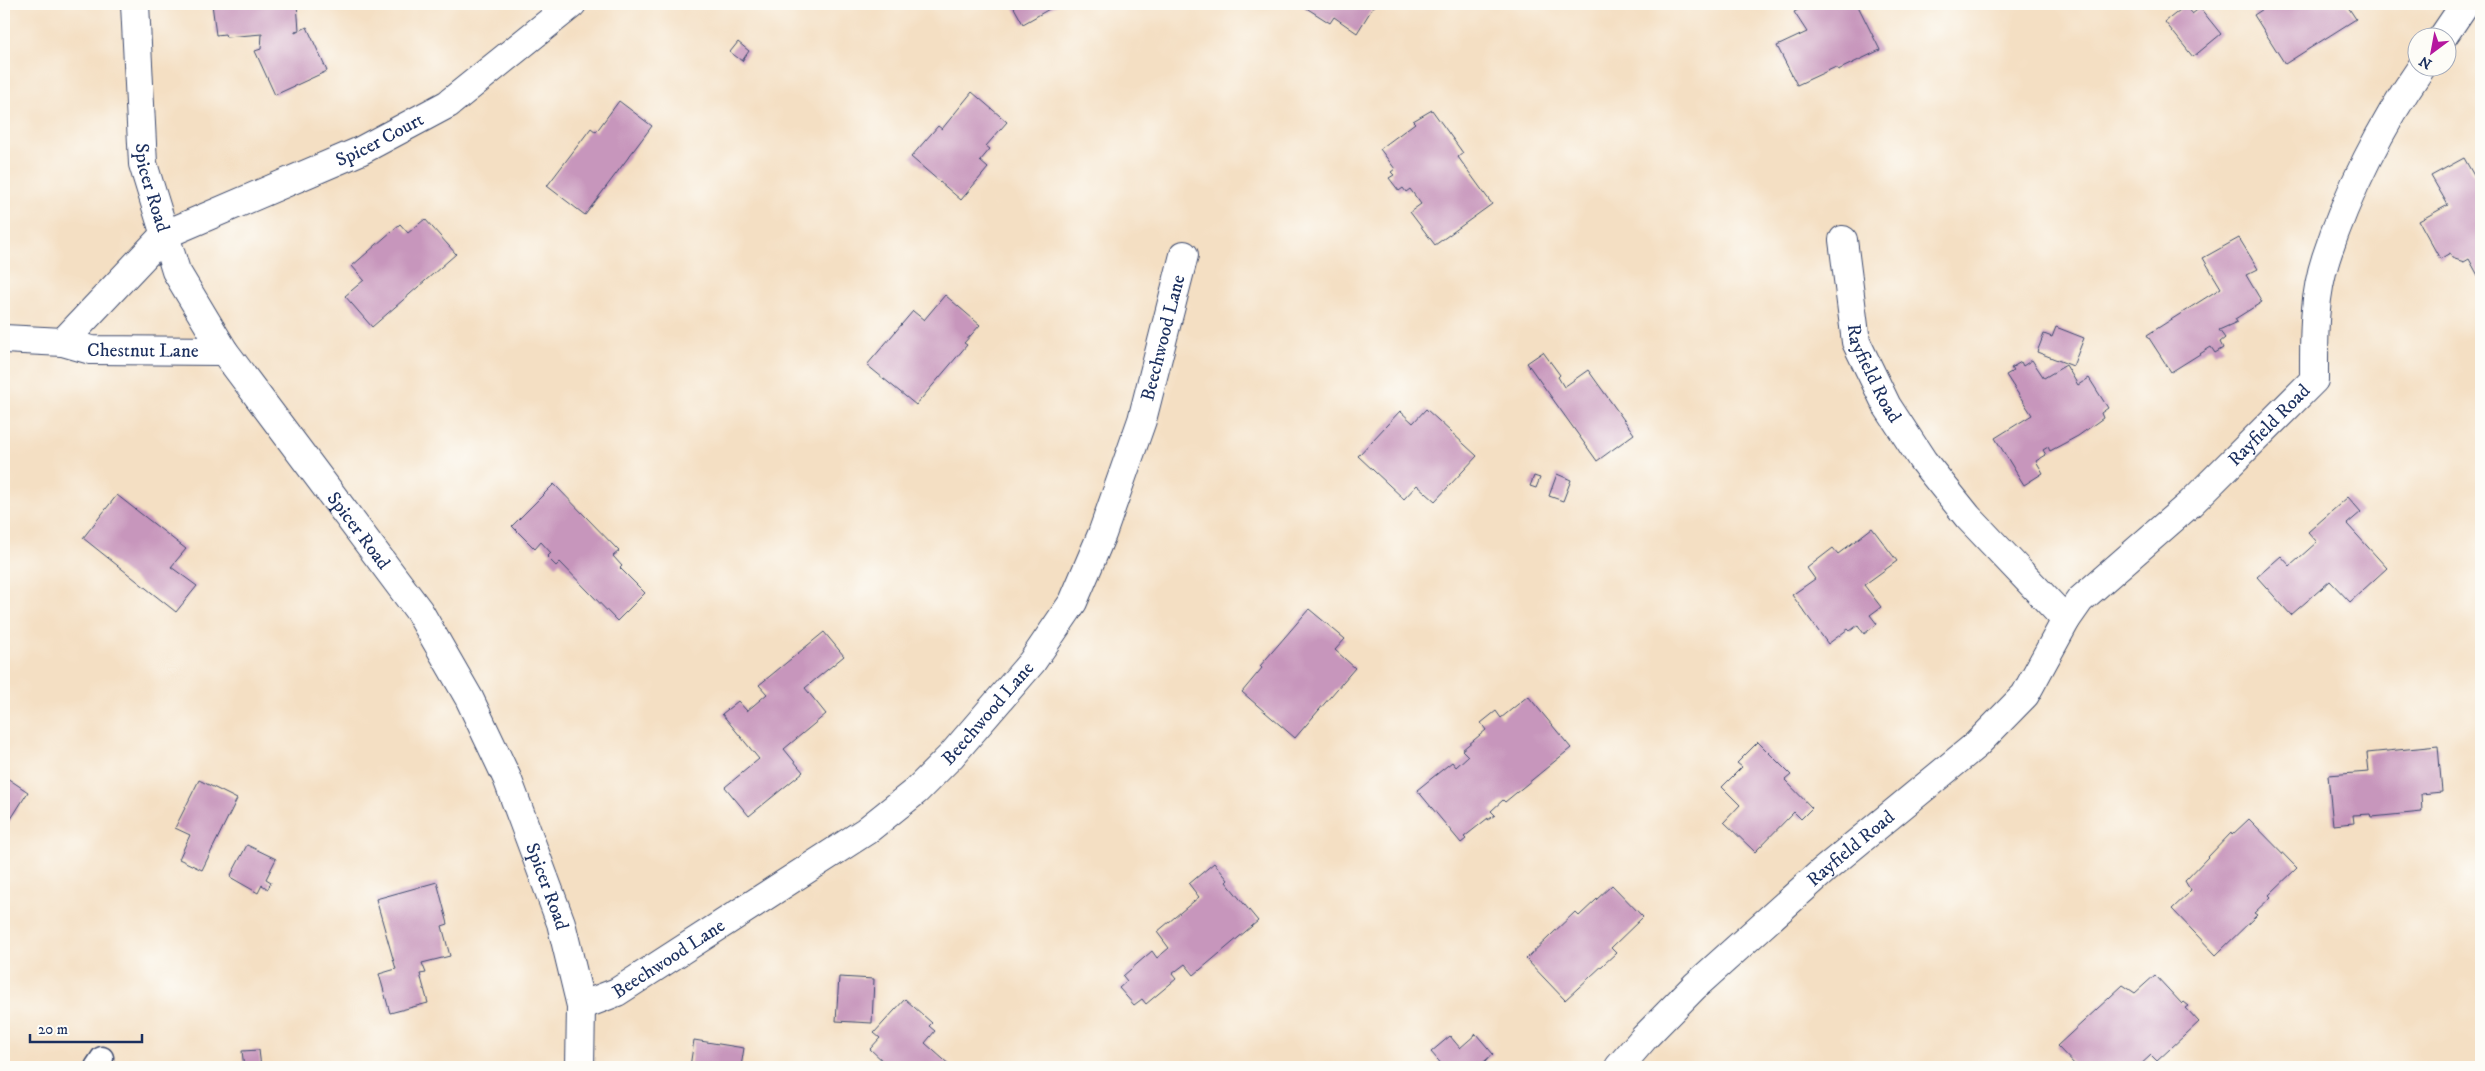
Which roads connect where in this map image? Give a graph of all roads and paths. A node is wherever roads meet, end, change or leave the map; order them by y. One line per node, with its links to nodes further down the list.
1 (135, 4): 6 (street, Spicer Road)
2 (572, 4): 6 (street, Spicer Court)
3 (2465, 4): 4 (street)
4 (2449, 28)
5 (2415, 78): 12 (street, Rayfield Road)
6 (164, 235): 10 (street, Chestnut Lane); 11 (street, Spicer Road)
7 (1844, 240): 12 (street, Rayfield Road)
8 (1184, 255): 13 (street, Beechwood Lane)
9 (4, 339): 10 (street, Chestnut Lane)
10 (64, 342): 11 (street, Chestnut Lane)
11 (224, 351): 13 (street, Spicer Road)
12 (2066, 620): 15 (street, Rayfield Road)
13 (580, 1006): 14 (street, Spicer Road)
14 (580, 1067)
15 (1619, 1067)

